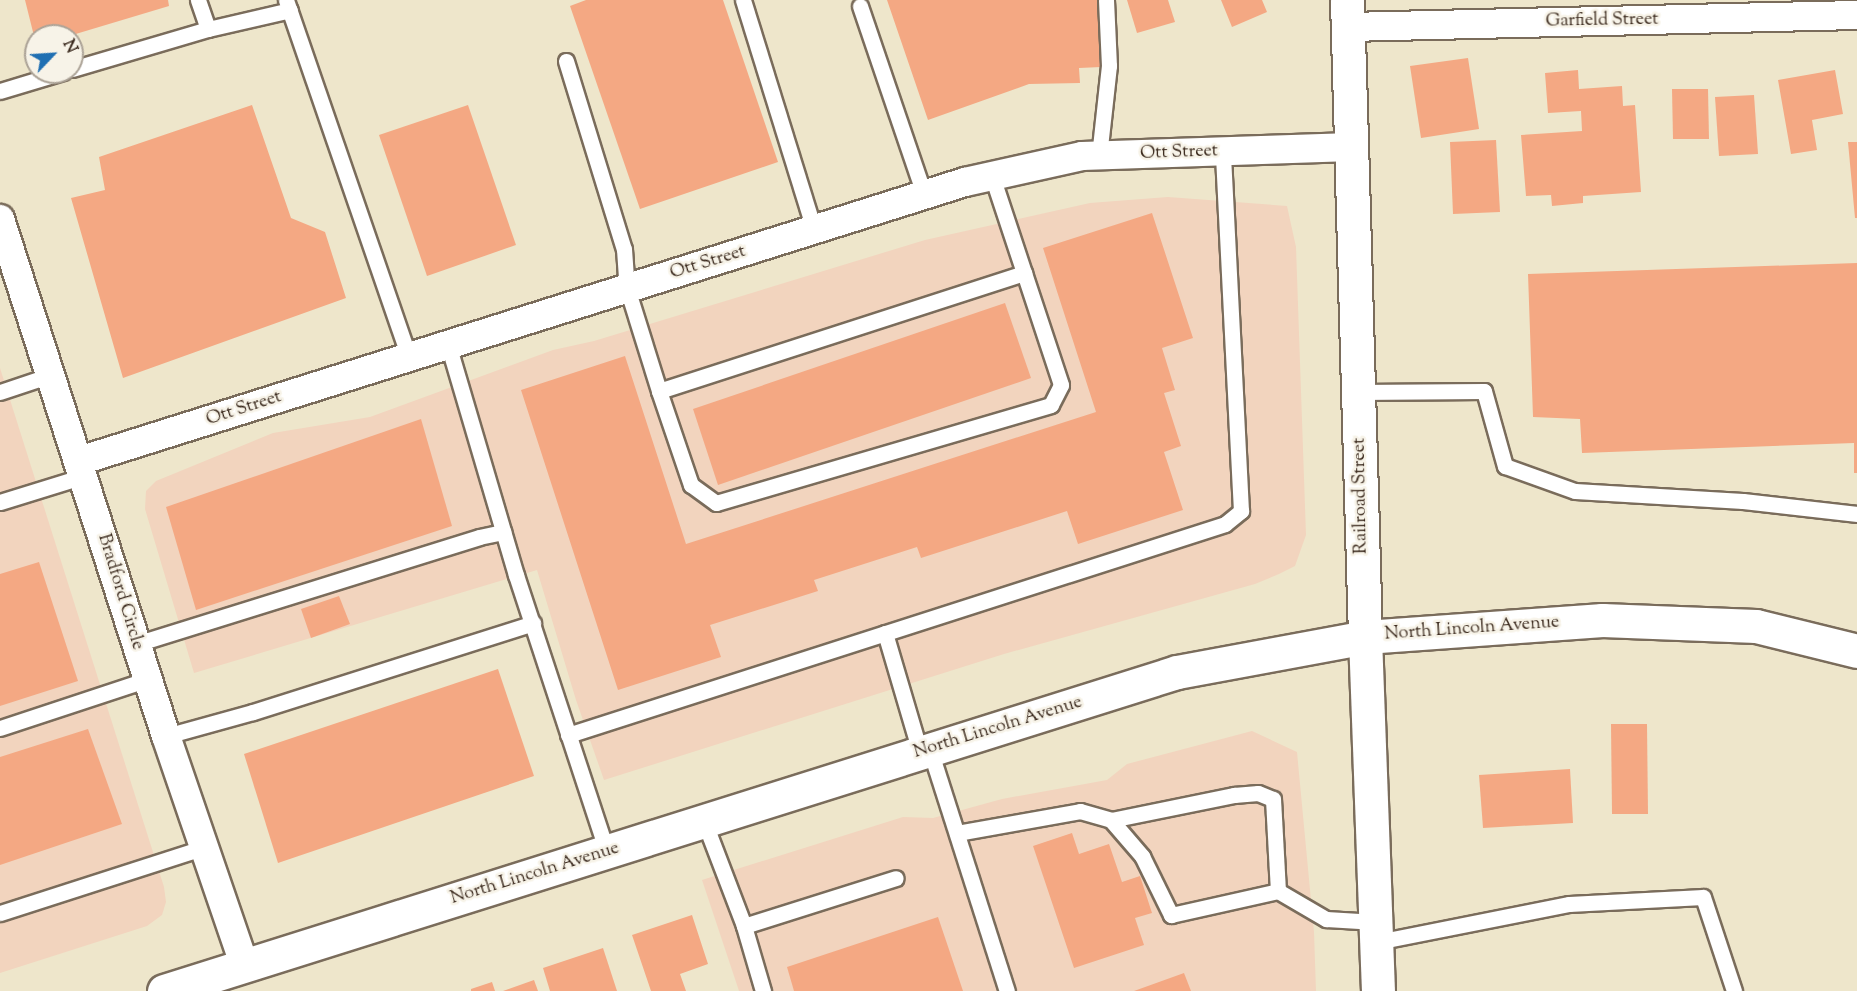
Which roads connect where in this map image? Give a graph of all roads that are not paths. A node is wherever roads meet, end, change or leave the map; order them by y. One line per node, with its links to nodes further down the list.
1 (198, 0): 8 (lane)
2 (743, 0): 19 (lane)
3 (1106, 0): 15 (lane)
4 (288, 5): 8 (lane); 23 (lane)
5 (860, 6): 17 (lane)
6 (1348, 14): 7 (street, Garfield Street); 13 (main road, Railroad Street)
7 (1857, 15)
8 (208, 29): 10 (lane)
9 (566, 61): 21 (lane)
10 (84, 65)
11 (24, 83): 12 (lane)
12 (0, 90)
13 (1352, 147): 14 (street, Ott Street); 27 (main road, Railroad Street)
14 (1223, 151): 15 (street, Ott Street); 33 (lane)
15 (1099, 156): 16 (street, Ott Street)
16 (992, 176): 17 (street, Ott Street); 20 (lane)
17 (924, 194): 19 (street, Ott Street)
18 (0, 219): 24 (street, Bradford Circle)
19 (814, 230): 21 (street, Ott Street)
20 (1024, 273): 26 (lane); 26 (lane)
21 (627, 288): 22 (street, Ott Street); 26 (lane)
22 (448, 344): 23 (street, Ott Street); 31 (lane)
23 (409, 357): 28 (street, Ott Street)
24 (51, 375): 25 (lane); 28 (street, Bradford Circle)
25 (0, 392)
26 (659, 392)
27 (1358, 392): 30 (lane); 34 (main road, Railroad Street)
28 (81, 468): 29 (lane); 35 (street, Bradford Circle)
29 (0, 502)
30 (1857, 514)
31 (503, 532): 32 (lane); 35 (lane)
32 (533, 624): 39 (lane); 40 (lane)
33 (885, 633): 39 (lane); 41 (lane)
34 (1365, 637): 36 (main road, North Lincoln Avenue); 41 (main road, North Lincoln Avenue); 51 (main road, Railroad Street)
35 (136, 644): 37 (street, Bradford Circle)
36 (1857, 651)
37 (148, 680): 38 (lane); 40 (street, Bradford Circle)
38 (0, 728)
39 (568, 735): 46 (lane)
40 (166, 736): 45 (street, Bradford Circle)
41 (925, 751): 43 (main road, North Lincoln Avenue); 44 (lane)
42 (1111, 820): 44 (lane); 48 (lane); 48 (lane)
43 (704, 821): 46 (main road, North Lincoln Avenue); 50 (lane)
44 (957, 833): 55 (lane)
45 (205, 847): 49 (lane); 52 (street, Bradford Circle)
46 (607, 851): 52 (main road, North Lincoln Avenue)
47 (896, 878): 50 (lane)
48 (1278, 891): 51 (lane)
49 (0, 913)
50 (744, 926): 54 (lane)
51 (1376, 932): 56 (main road, Railroad Street); 57 (lane)
52 (244, 964): 53 (main road, North Lincoln Avenue)
53 (164, 991)
54 (763, 991)
55 (1007, 991)
56 (1378, 991)
57 (1734, 991)

